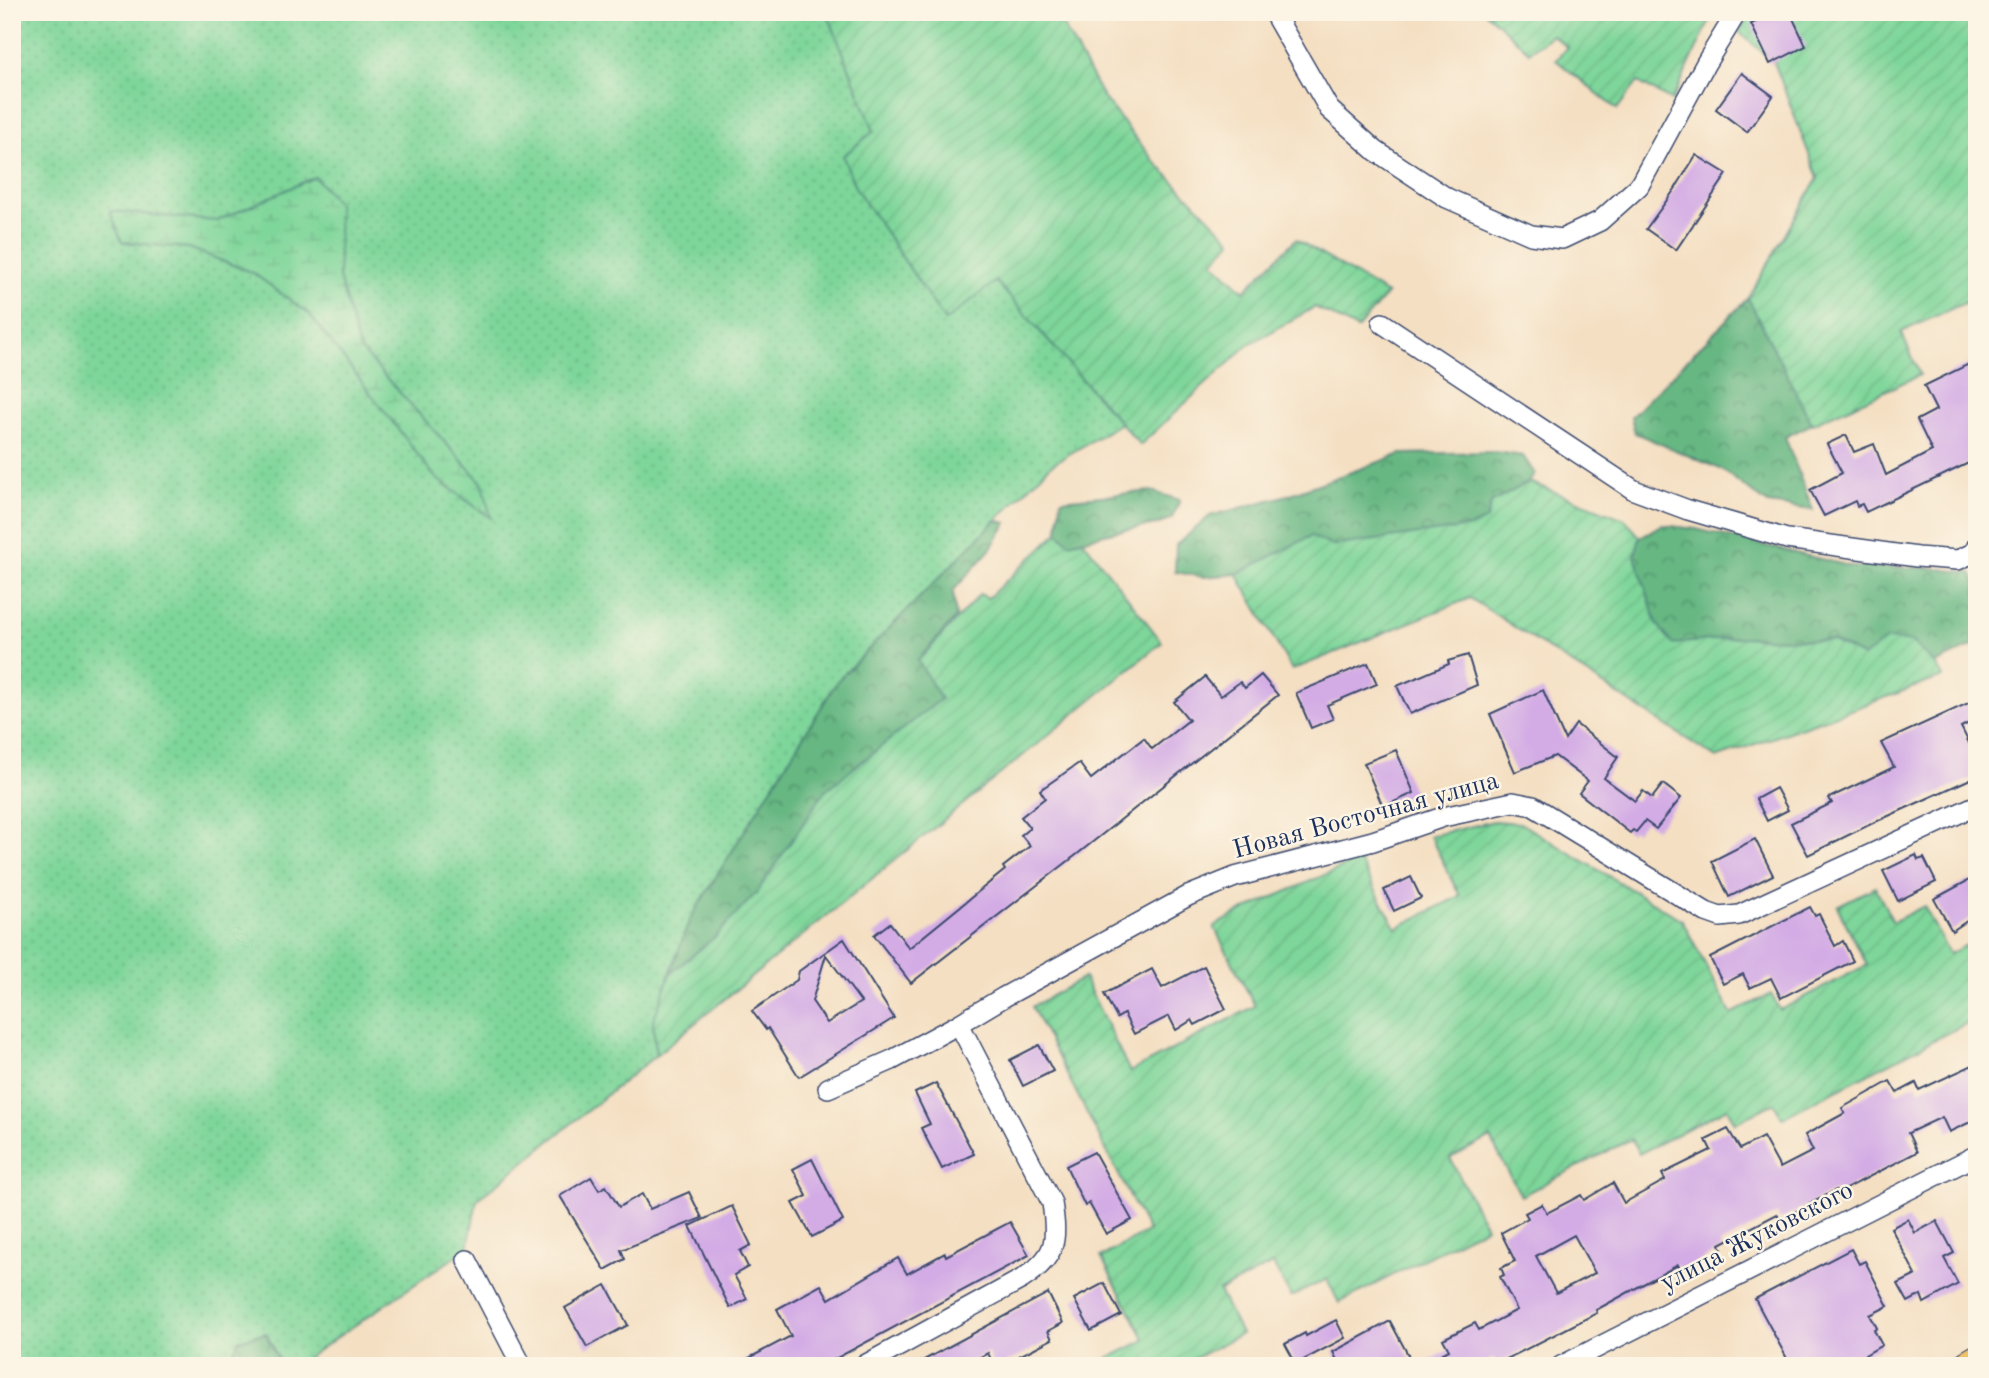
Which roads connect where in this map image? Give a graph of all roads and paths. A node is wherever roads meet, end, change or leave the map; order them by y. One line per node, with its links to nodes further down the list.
1 (1273, 12): 2 (street)
2 (1737, 12)
3 (1382, 323): 4 (street)
4 (1976, 552)
5 (1977, 805): 6 (street, Новая Восточная улица)
6 (959, 1024): 7 (street, Новая Восточная улица); 12 (street)
7 (828, 1088)
8 (1977, 1156): 13 (street, улица Жуковского)
9 (467, 1260): 11 (street)
10 (1977, 1360): 14 (main road)
11 (522, 1366)
12 (863, 1366)
13 (1561, 1366)
14 (1967, 1366)

